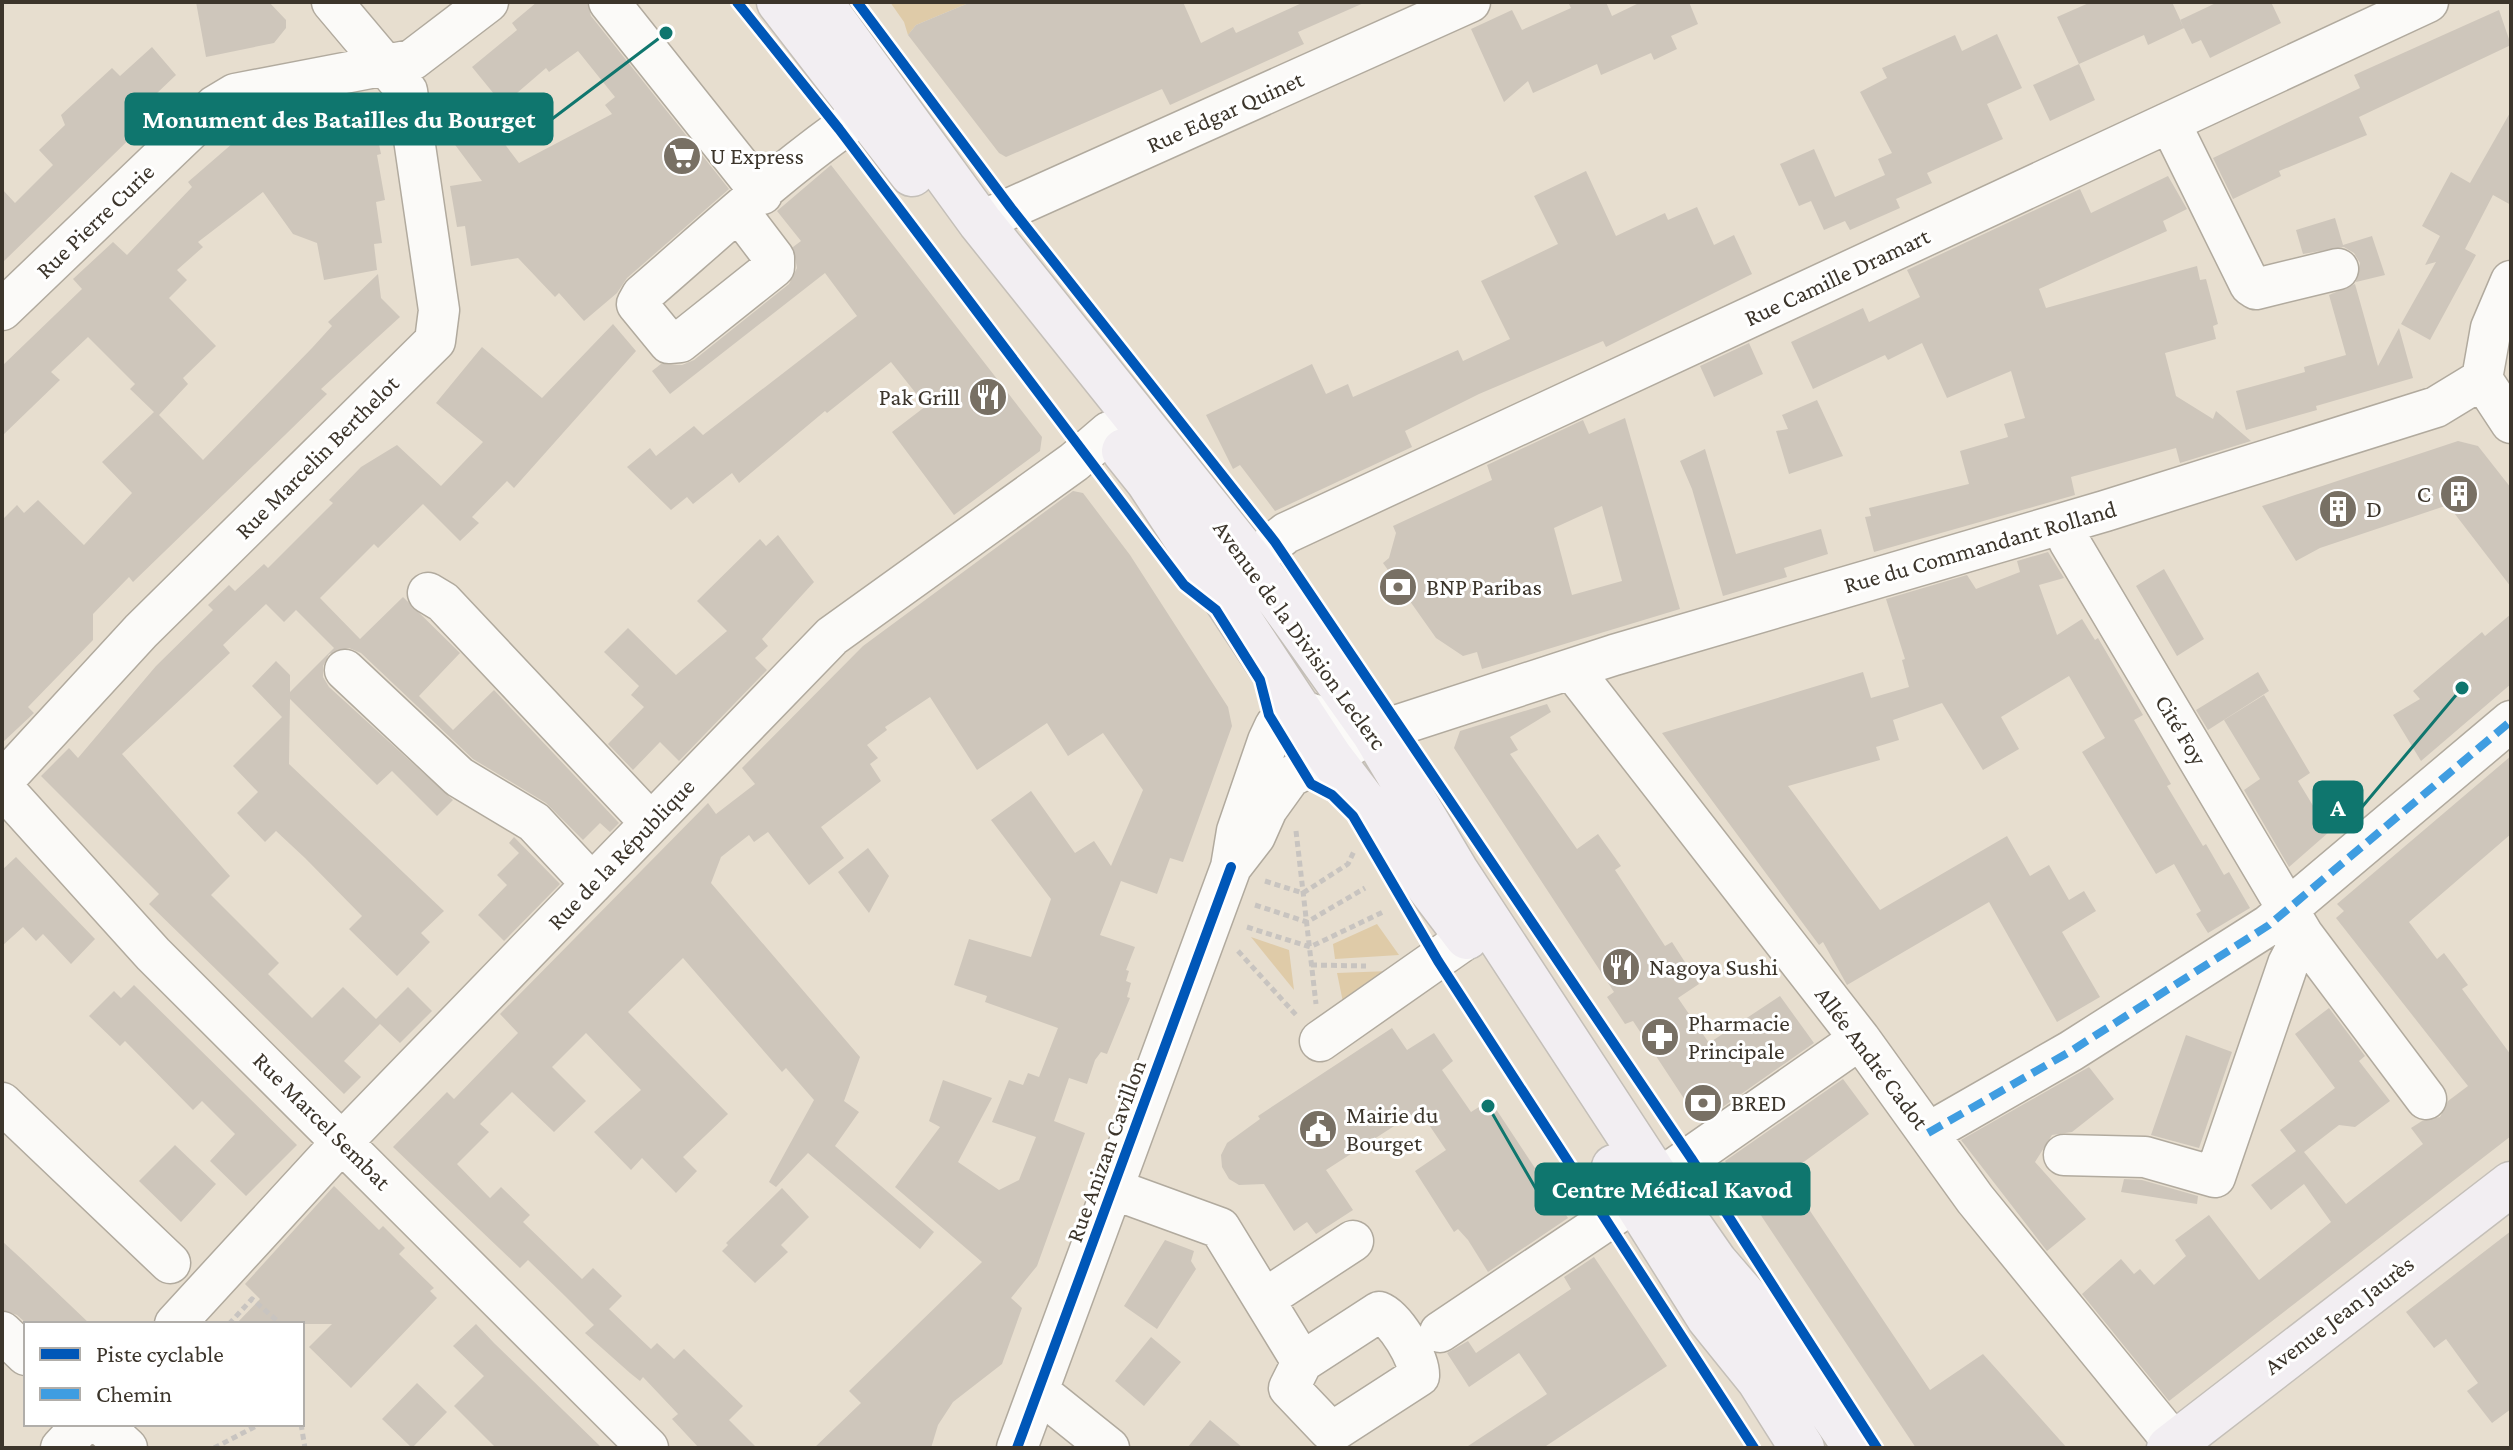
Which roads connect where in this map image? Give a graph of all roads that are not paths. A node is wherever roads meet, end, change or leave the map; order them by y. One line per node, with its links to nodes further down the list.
1 (332, 2): 8 (street, Rue Marcelin Berthelot)
2 (488, 2): 8 (street, Rue Pierre Curie)
3 (609, 2): 9 (street)
4 (779, 2): 9 (main road, Avenue de la Division Leclerc)
5 (820, 2): 11 (main road, Avenue de la Division Leclerc)
6 (1470, 2): 11 (street, Rue Edgar Quinet)
7 (2428, 2): 10 (street, Rue Camille Dramart)
8 (387, 64): 14 (street, Rue Pierre Curie); 27 (street, Rue Marcelin Berthelot)
9 (864, 113): 17 (main road, Avenue de la Division Leclerc)
10 (2170, 123): 12 (street); 19 (street, Rue Camille Dramart)
11 (980, 222): 19 (main road, Avenue de la Division Leclerc)
12 (2338, 269)
13 (2511, 281): 15 (street)
14 (2, 310)
15 (2482, 379): 16 (street); 18 (street, Rue du Commandant Rolland)
16 (2511, 423)
17 (1109, 432): 23 (main road, Avenue de la Division Leclerc); 28 (street, Rue de la République)
18 (2065, 523): 21 (street, Rue du Commandant Rolland); 31 (street, Cité Foy)
19 (1251, 561): 25 (main road, Avenue de la Division Leclerc)
20 (428, 593): 28 (street)
21 (1572, 669): 25 (street, Rue du Commandant Rolland); 33 (street, Allée André Cadot)
22 (345, 670): 30 (street)
23 (1299, 710): 25 (street); 26 (main road, Avenue de la Division Leclerc); 29 (street, Rue Anizan Cavillon)
24 (2511, 721): 31 (street)
25 (1374, 733): 26 (street, Rue du Commandant Rolland); 42 (main road, Avenue de la Division Leclerc)
26 (1330, 757): 29 (street, Rue Anizan Cavillon); 32 (main road, Avenue de la Division Leclerc)
27 (2, 784): 38 (street, Rue Marcel Sembat)
28 (651, 823): 30 (street, Rue de la République)
29 (1248, 874): 41 (street, Rue Anizan Cavillon)
30 (592, 884): 38 (street, Rue de la République)
31 (2295, 922): 35 (street, Cité Foy); 37 (street); 39 (street)
32 (1467, 938): 34 (street); 42 (main road, Avenue de la Division Leclerc)
33 (1860, 1039): 37 (street, Allée André Cadot); 42 (street)
34 (1320, 1041)
35 (2426, 1099)
36 (2, 1103): 44 (street)
37 (1928, 1133): 54 (street, Allée André Cadot)
38 (343, 1141): 46 (street, Rue de la République); 57 (street, Rue Marcel Sembat)
39 (2064, 1155)
40 (2511, 1184): 54 (main road, Avenue Jean Jaurès)
41 (1113, 1189): 45 (street); 51 (street, Rue Anizan Cavillon)
42 (1647, 1190): 48 (street); 60 (main road, Avenue de la Division Leclerc); 61 (main road, Avenue de la Division Leclerc)
43 (1353, 1241): 45 (street)
44 (170, 1263)
45 (1266, 1298): 50 (street)
46 (177, 1322)
47 (2, 1332): 49 (street)
48 (1440, 1332)
49 (24, 1353)
50 (1302, 1362)
51 (1038, 1391): 58 (street, Rue Anizan Cavillon); 59 (street)
52 (81, 1426): 55 (street)
53 (103, 1426): 56 (street)
54 (2172, 1446)
55 (61, 1448)
56 (127, 1448)
57 (648, 1448)
58 (1017, 1448)
59 (1109, 1448)
60 (1802, 1448)
61 (1856, 1448)

